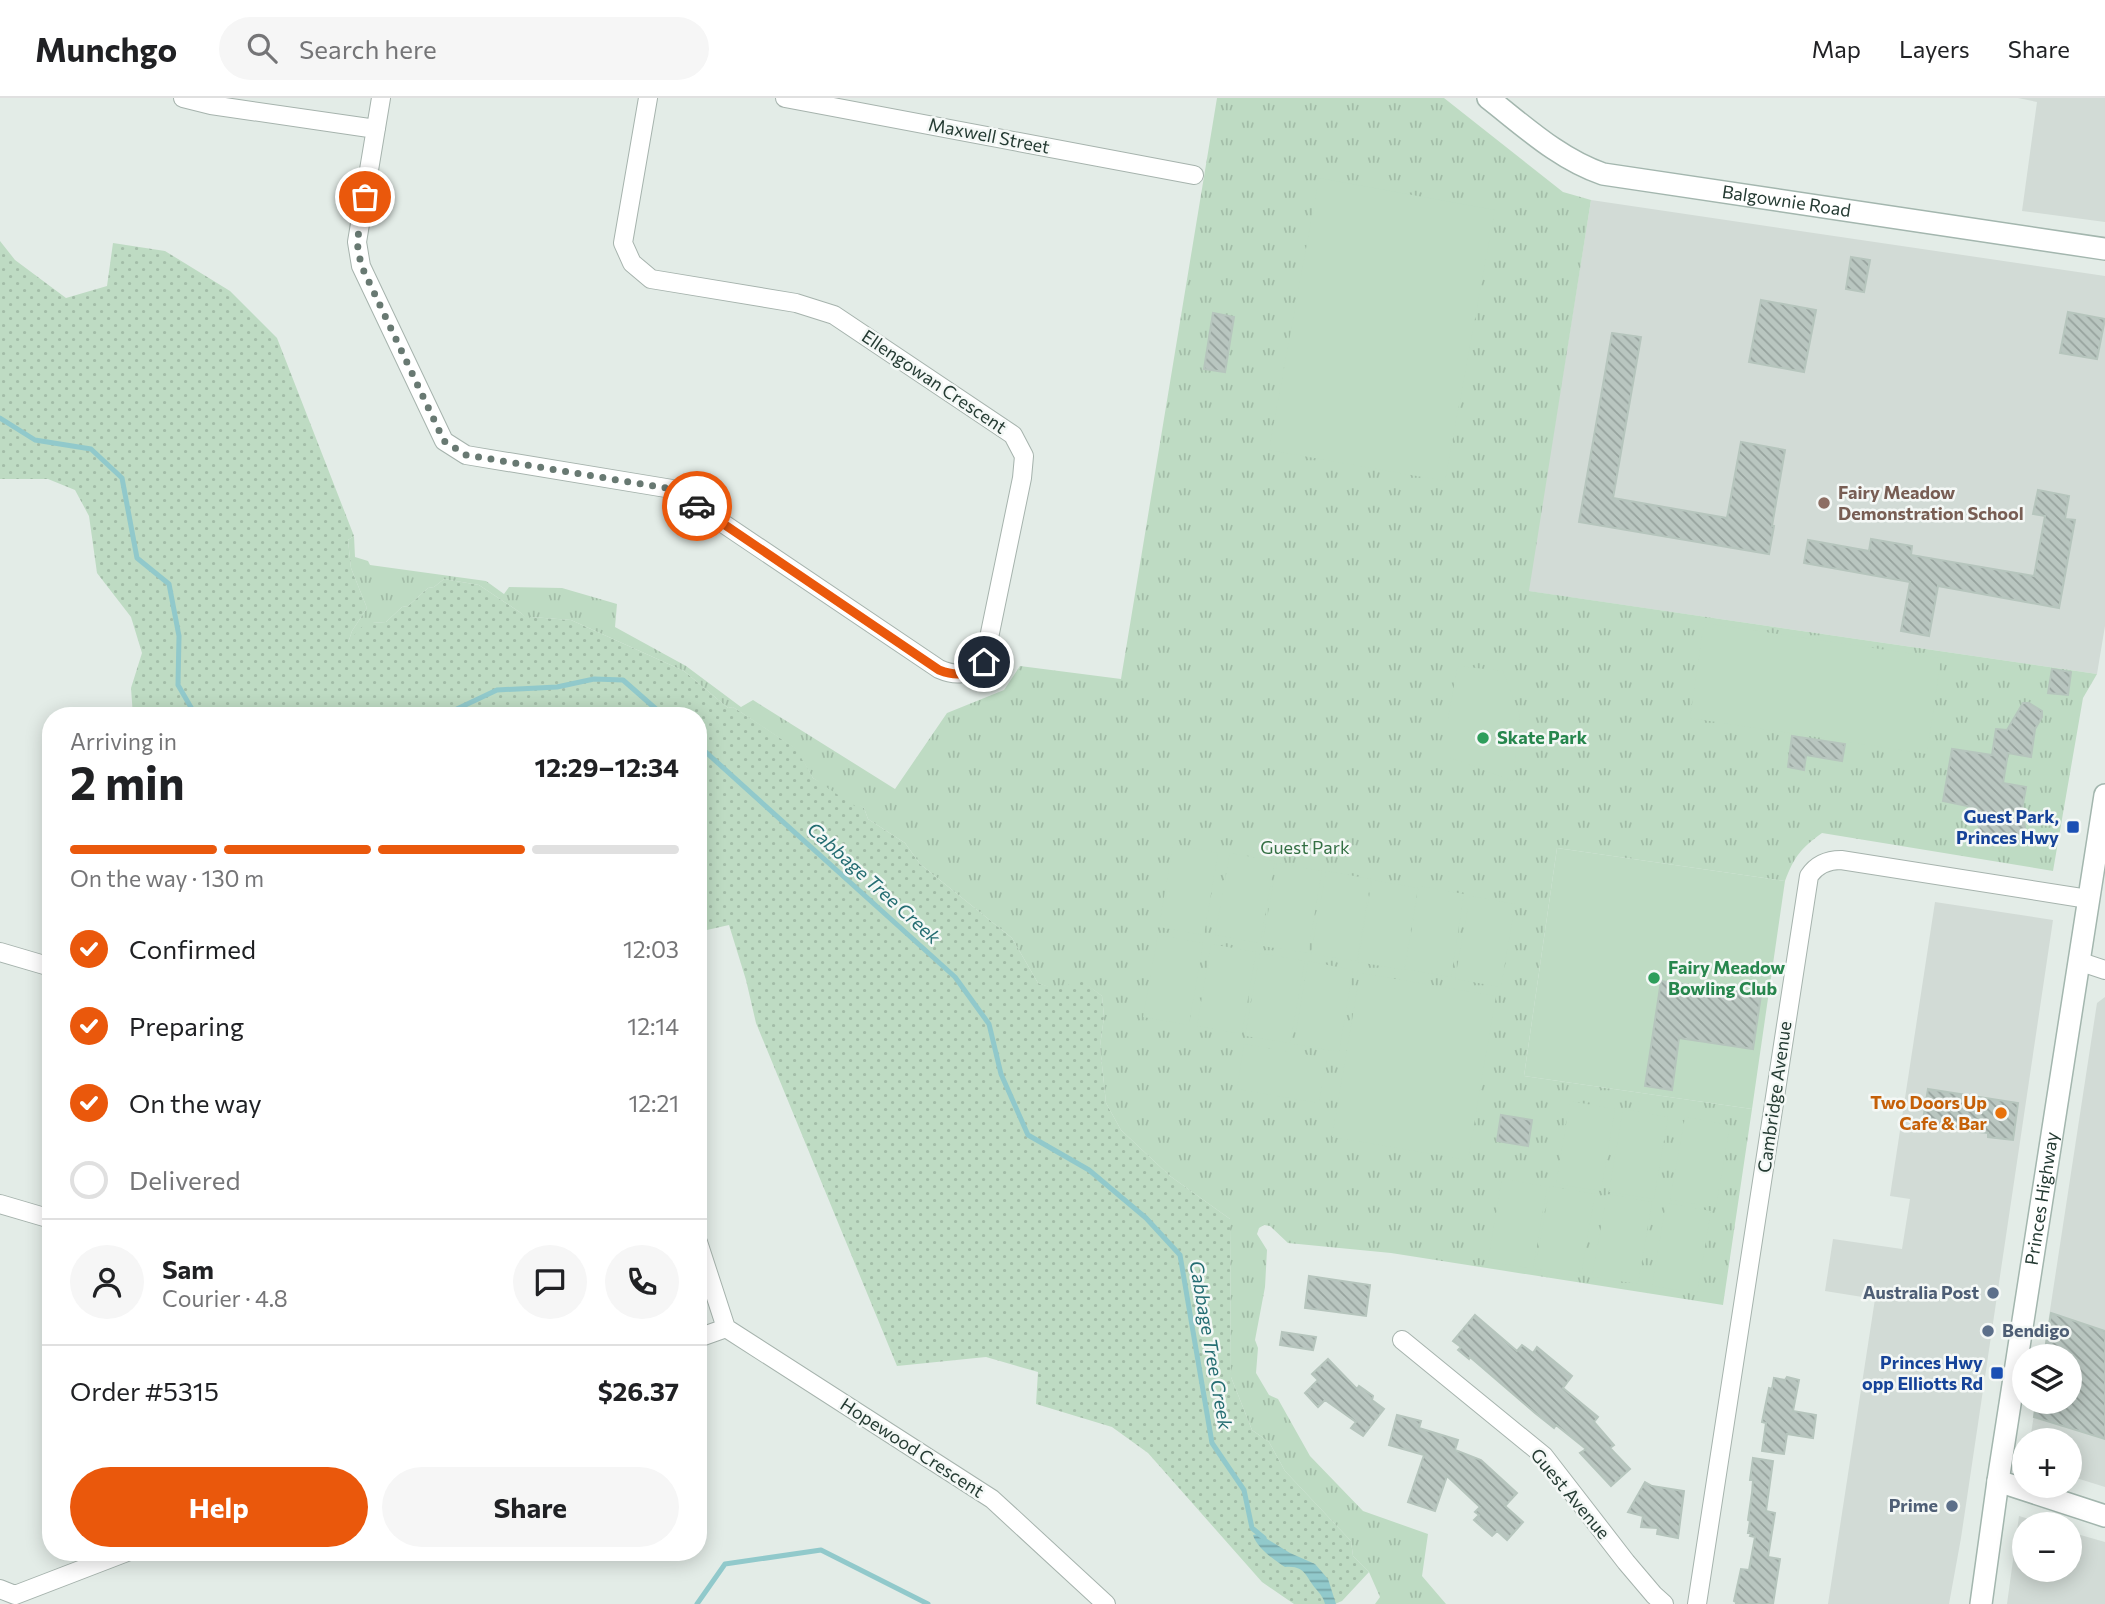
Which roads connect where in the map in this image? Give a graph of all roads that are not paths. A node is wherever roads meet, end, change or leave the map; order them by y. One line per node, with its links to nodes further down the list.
1 (183, 98): 6 (street)
2 (381, 98): 6 (street, Ellengowan Crescent)
3 (648, 98): 6 (street, Ellengowan Crescent)
4 (785, 98): 7 (street, Maxwell Street)
5 (1489, 98): 8 (main road, Balgownie Road)
6 (376, 129)
7 (1194, 175)
8 (2105, 248)
9 (2105, 795): 10 (main road, Princes Highway)
10 (2088, 900): 12 (main road, Princes Highway); 27 (street, Cambridge Avenue)
11 (0, 952): 13 (street)
12 (2078, 961): 14 (street); 21 (main road, Princes Highway)
13 (42, 964)
14 (2105, 970)
15 (0, 1204): 16 (street)
16 (42, 1216)
17 (707, 1270): 18 (street)
18 (726, 1328): 19 (street); 25 (street, Hopewood Crescent)
19 (707, 1335)
20 (1402, 1340): 26 (street, Guest Avenue)
21 (1998, 1481): 22 (main road); 28 (main road, Princes Highway)
22 (2105, 1516)
23 (104, 1561): 24 (street)
24 (0, 1590)
25 (1106, 1604)
26 (1664, 1604)
27 (1697, 1604)
28 (1981, 1604)

